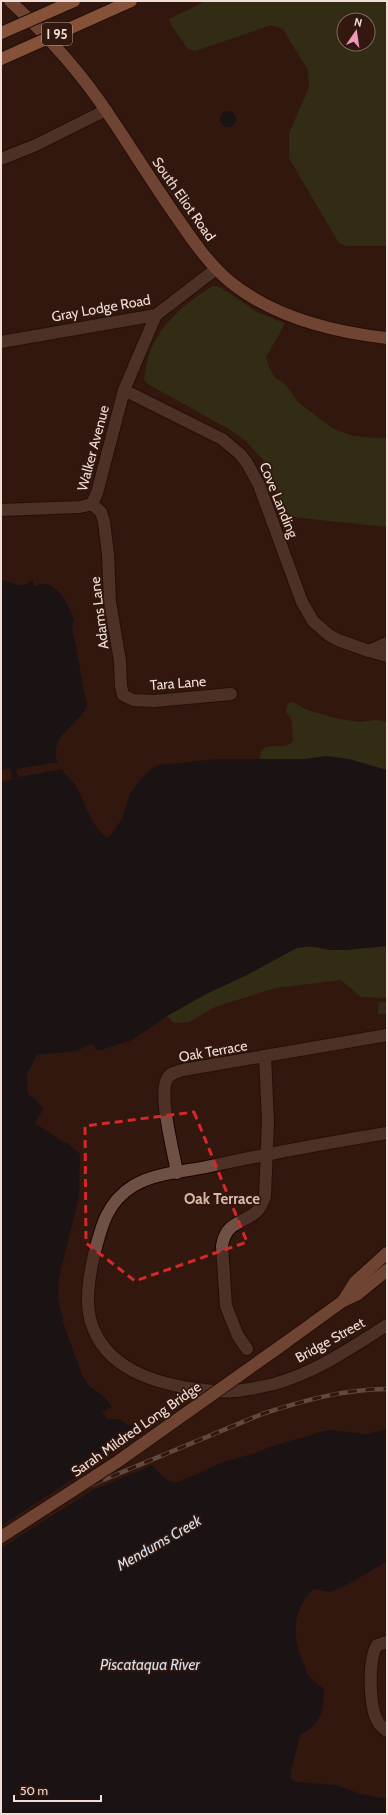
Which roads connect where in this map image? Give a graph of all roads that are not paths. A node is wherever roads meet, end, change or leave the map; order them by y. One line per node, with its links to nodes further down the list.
1 (10, 1): 6 (main road, South Eliot Road)
2 (74, 1): 4 (highway, I 95, bridge)
3 (131, 1): 5 (highway, I 95, bridge)
4 (1, 33)
5 (1, 59)
6 (106, 110): 7 (street); 8 (main road, South Eliot Road)
7 (1, 159)
8 (216, 269): 9 (street, Gray Lodge Road); 10 (main road, South Eliot Road)
9 (156, 315): 11 (street, Gray Lodge Road); 12 (street, Walker Avenue)
10 (387, 338)
11 (1, 342)
12 (124, 390): 13 (street, Walker Avenue); 16 (street, Cove Landing)
13 (92, 504): 14 (street, Walker Avenue); 19 (street, Adams Lane)
14 (1, 510)
15 (387, 643): 16 (street)
16 (369, 652): 17 (street, Cove Landing)
17 (387, 656)
18 (231, 694): 19 (street, Tara Lane)
19 (127, 698)
20 (387, 1035): 21 (street, Oak Terrace)
21 (265, 1056): 23 (street, Oak Terrace); 24 (street, Oak Terrace)
22 (387, 1133): 23 (street)
23 (267, 1155): 24 (street); 29 (street, Oak Terrace)
24 (178, 1173): 28 (street, Bridge Street)
25 (387, 1253): 27 (main road)
26 (387, 1270): 27 (main road)
27 (343, 1301): 30 (main road, Sarah Mildred Long Bridge, bridge)
28 (387, 1325)
29 (247, 1349)
30 (1, 1537)
31 (387, 1642): 32 (street)
32 (387, 1731)

